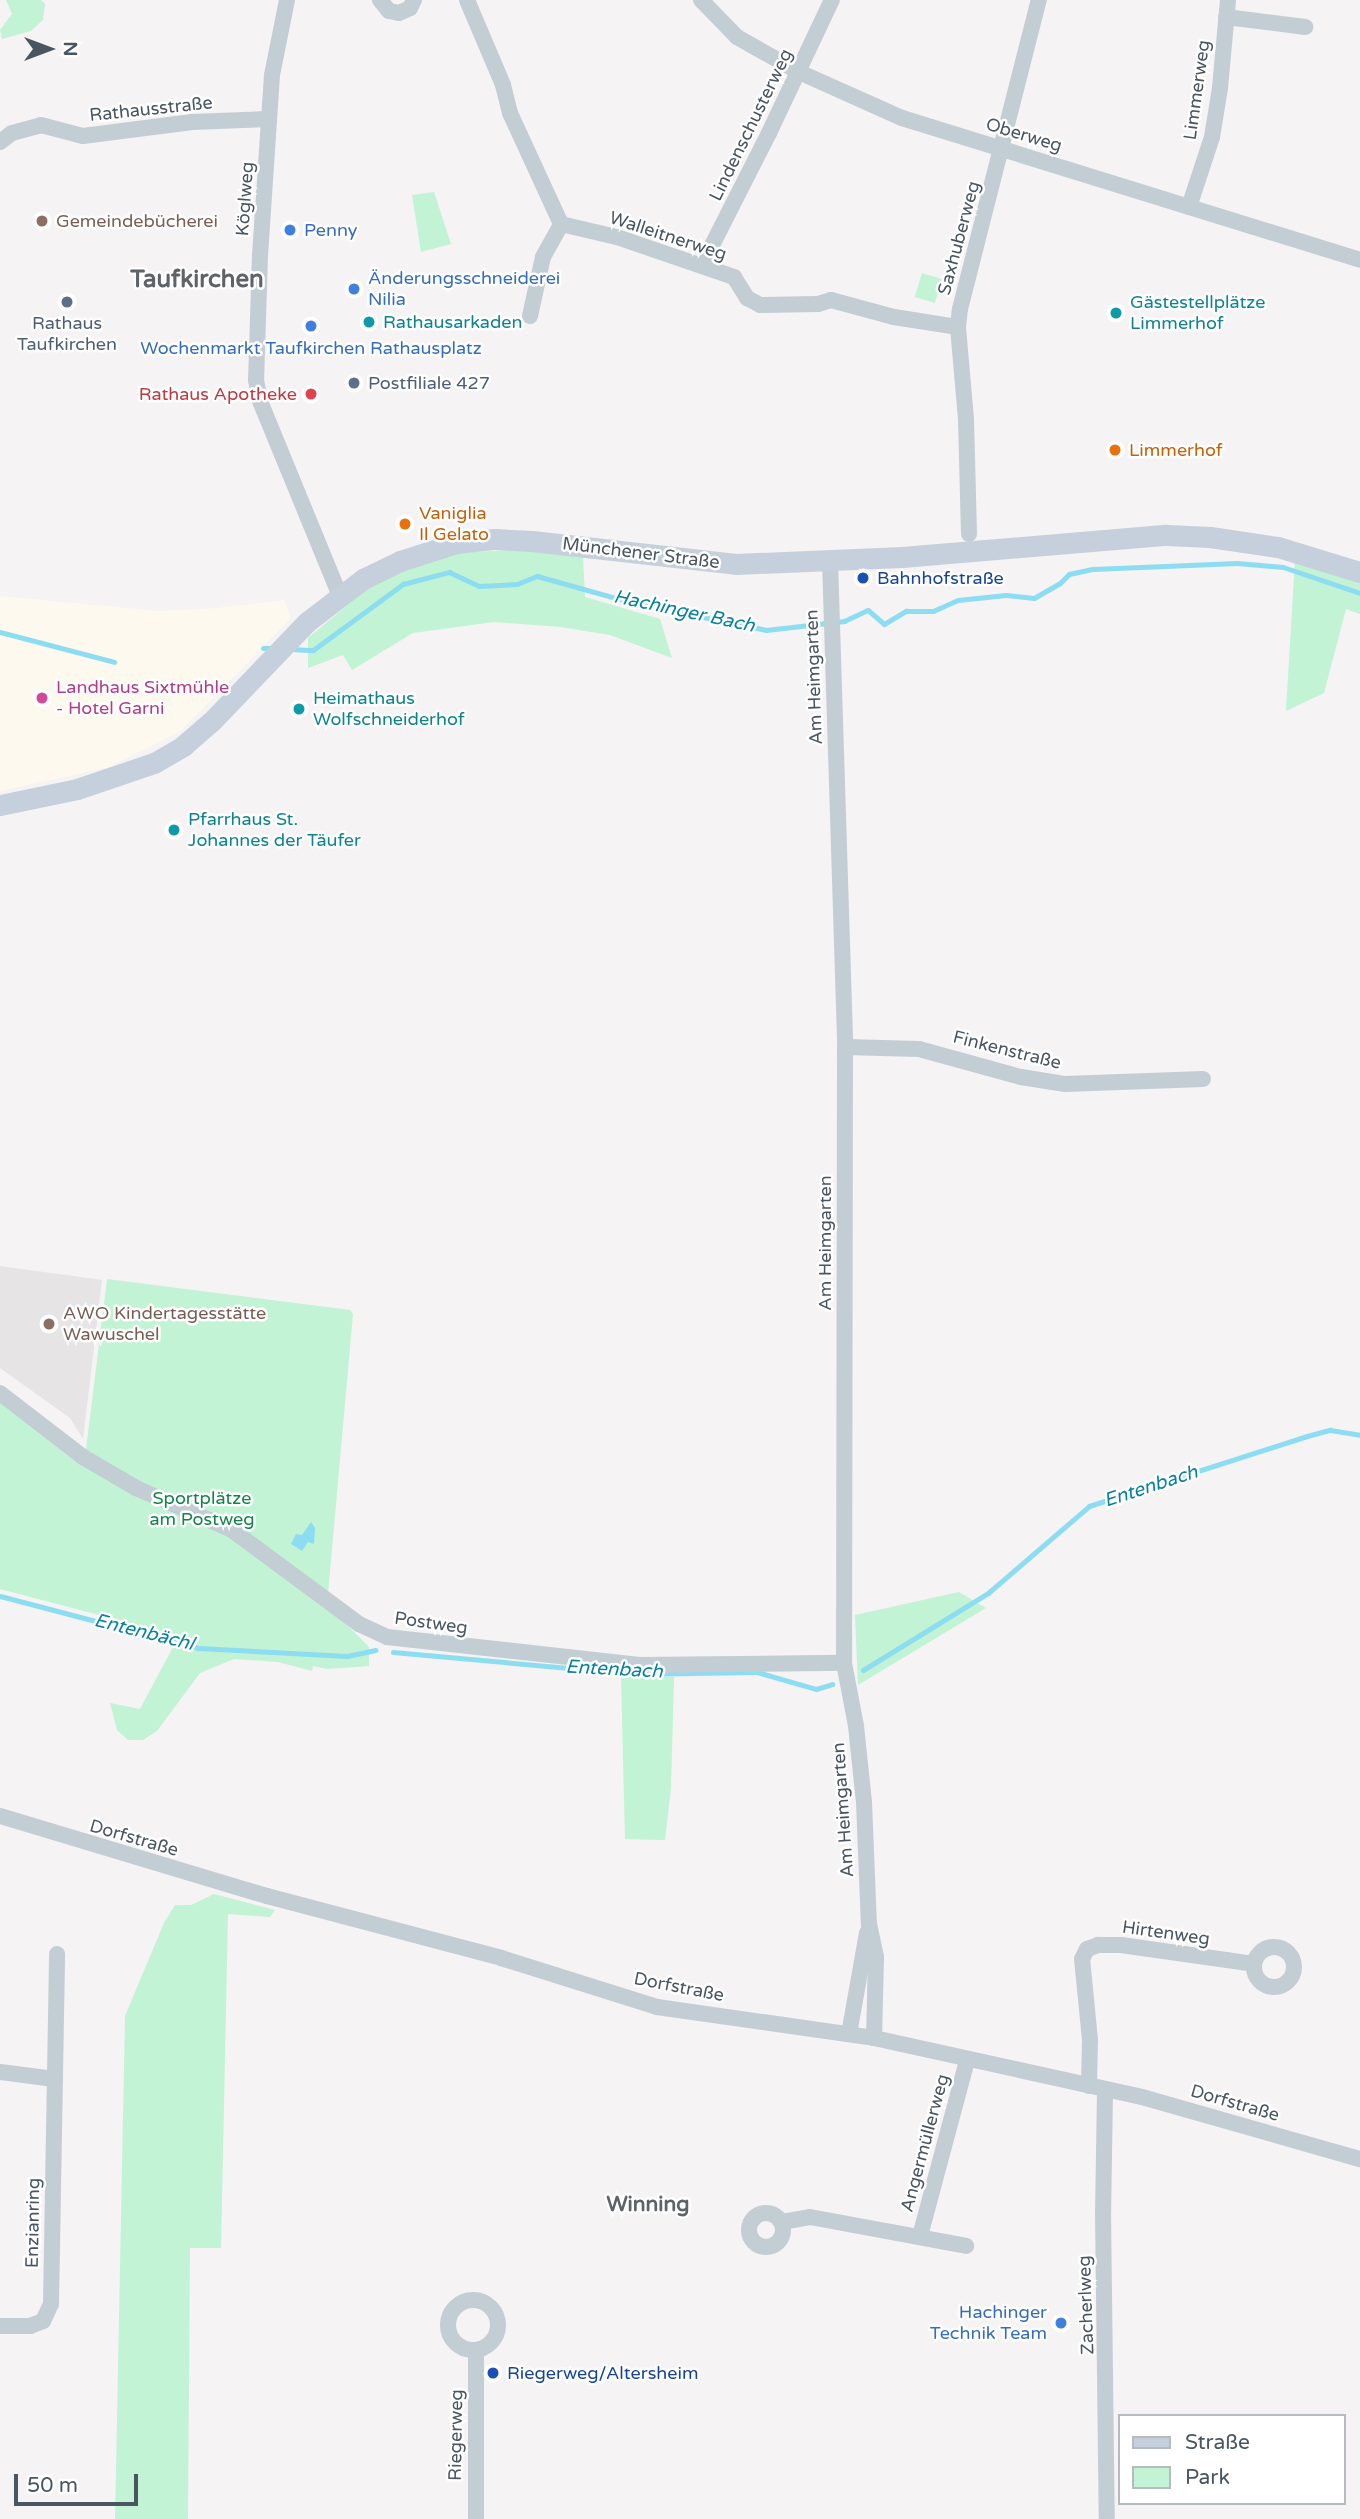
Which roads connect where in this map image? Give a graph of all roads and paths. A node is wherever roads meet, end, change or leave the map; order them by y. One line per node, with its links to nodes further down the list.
1 (287, 0): 12 (street, Köglweg)
2 (380, 0): 3 (street)
3 (414, 0)
4 (467, 0): 16 (street)
5 (701, 0): 11 (street, Oberweg)
6 (832, 0): 11 (street, Lindenschusterweg)
7 (1039, 0): 14 (street, Saxhuberweg)
8 (1228, 0): 9 (street, Limmerweg)
9 (1226, 18): 10 (street); 15 (street, Limmerweg)
10 (1305, 27)
11 (799, 72): 14 (street, Oberweg); 18 (street, Lindenschusterweg)
12 (270, 119): 13 (street, Rathausstraße); 24 (street, Köglweg)
13 (0, 142)
14 (1003, 148): 15 (street, Oberweg); 20 (street, Saxhuberweg)
15 (1189, 206): 17 (street, Oberweg)
16 (561, 224): 18 (street, Walleitnerweg); 19 (street)
17 (1360, 260)
18 (702, 265): 20 (street, Walleitnerweg)
19 (530, 316)
20 (957, 327): 21 (street, Saxhuberweg)
21 (970, 534)
22 (830, 561): 23 (main road, Münchener Straße); 24 (main road, Münchener Straße); 26 (street, Am Heimgarten)
23 (1360, 572)
24 (340, 596): 25 (main road, Münchener Straße)
25 (0, 805)
26 (845, 1047): 27 (street, Finkenstraße); 29 (street, Am Heimgarten)
27 (1203, 1079)
28 (0, 1393): 29 (street, Postweg)
29 (844, 1663): 31 (street, Am Heimgarten)
30 (0, 1816): 34 (street, Dorfstraße)
31 (869, 1924): 34 (street, Am Heimgarten); 35 (street, Am Heimgarten)
32 (57, 1954): 38 (street, Enzianring)
33 (1254, 1965): 39 (street, Hirtenweg)
34 (849, 2034): 35 (street, Dorfstraße)
35 (874, 2038): 36 (street, Dorfstraße)
36 (967, 2060): 39 (street, Dorfstraße); 42 (street, Angermüllerweg)
37 (0, 2073): 38 (street)
38 (55, 2079): 44 (street, Enzianring)
39 (1097, 2088): 40 (street, Dorfstraße); 47 (street, Zacherlweg)
40 (1360, 2159)
41 (782, 2222): 42 (street, Angermüllerweg)
42 (920, 2236): 43 (street, Angermüllerweg)
43 (965, 2246)
44 (0, 2326)
45 (476, 2350): 46 (street, Riegerweg)
46 (476, 2519)
47 (1107, 2519)

